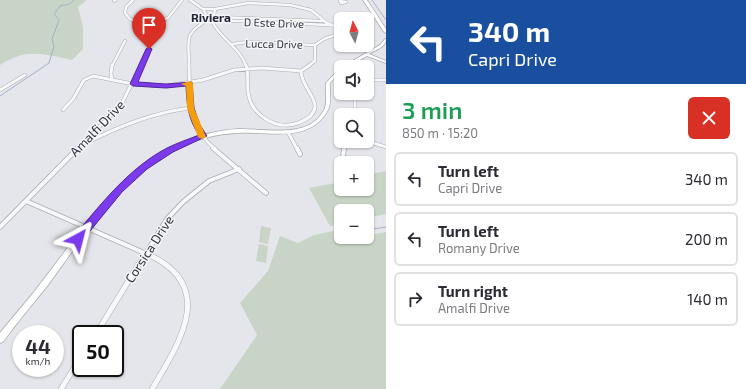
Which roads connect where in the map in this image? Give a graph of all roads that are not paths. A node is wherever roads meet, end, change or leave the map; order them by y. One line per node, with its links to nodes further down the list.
1 (133, 0): 14 (street)
2 (182, 0): 14 (street)
3 (190, 0): 8 (street)
4 (247, 0): 6 (street); 13 (street)
5 (365, 0): 10 (main road)
6 (237, 1)
7 (224, 3): 9 (street)
8 (203, 9): 9 (street); 11 (street)
9 (215, 9): 12 (street)
10 (376, 16): 16 (main road)
11 (207, 18): 12 (street, D Este Drive); 12 (street, D Este Drive); 31 (street)
12 (215, 18): 13 (street, D Este Drive); 15 (street, D Este Drive); 19 (street)
13 (325, 22): 15 (street)
14 (146, 26): 32 (street, Amalfi Drive)
15 (333, 26): 20 (street)
16 (386, 32)
17 (386, 40): 21 (main road)
18 (125, 41): 28 (street)
19 (233, 44): 20 (street, Lucca Drive); 24 (street)
20 (315, 45): 25 (street)
21 (366, 54): 22 (main road); 23 (main road)
22 (356, 60)
23 (386, 62)
24 (247, 69): 25 (street); 31 (street); 37 (street)
25 (301, 71): 36 (street)
26 (25, 74): 33 (street)
27 (334, 75): 38 (main road)
28 (112, 79): 32 (street); 35 (street)
29 (374, 80): 30 (street)
30 (386, 80)
31 (190, 83): 32 (street); 34 (street)
32 (133, 84): 39 (street, Amalfi Drive)
33 (0, 90)
34 (190, 108): 41 (street); 42 (street)
35 (63, 110)
36 (295, 124): 37 (street); 38 (street)
37 (290, 125): 40 (street)
38 (302, 129): 40 (main road)
39 (97, 130): 41 (street); 44 (street, Amalfi Drive)
40 (290, 132): 42 (main road); 46 (street)
41 (105, 133): 44 (street)
42 (204, 136): 47 (street); 51 (main road)
43 (374, 143): 45 (street)
44 (83, 145): 49 (street, Amalfi Drive)
45 (386, 147)
46 (300, 154)
47 (239, 169): 48 (street); 52 (street, Corsica Drive)
48 (266, 193)
49 (26, 202): 50 (street, Amalfi Drive); 51 (street)
50 (0, 227)
51 (87, 227): 52 (street); 54 (main road)
52 (146, 254): 53 (street, Corsica Drive); 57 (street)
53 (102, 325)
54 (0, 338)
55 (72, 371): 56 (street)
56 (61, 389)
57 (152, 389)

